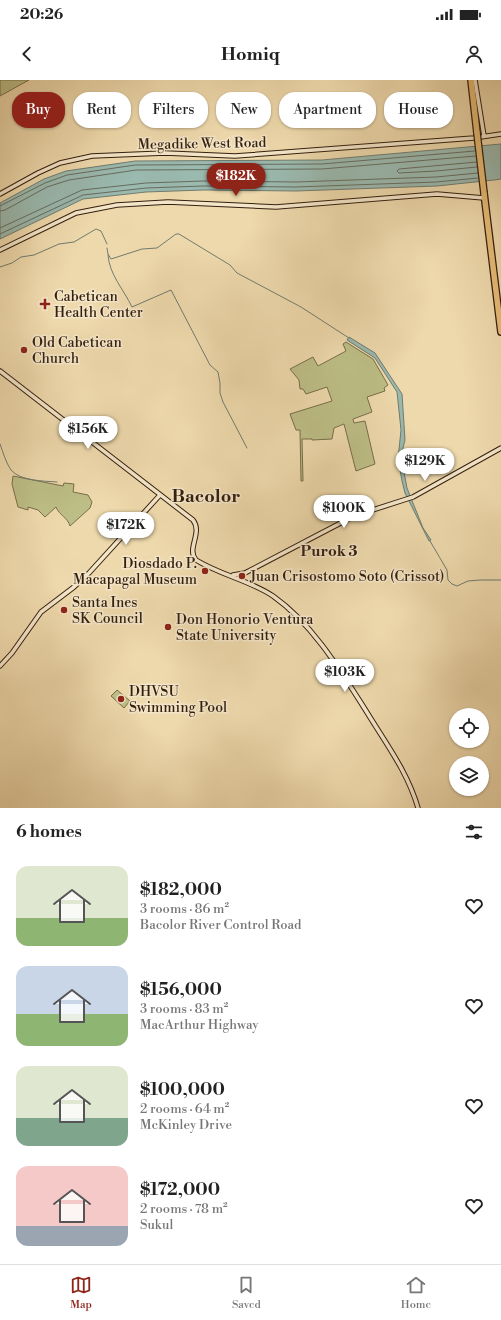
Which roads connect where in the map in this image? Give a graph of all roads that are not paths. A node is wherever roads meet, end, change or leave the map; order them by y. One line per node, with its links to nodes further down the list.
1 (471, 80): 6 (highway, bridge)
2 (475, 80): 4 (street)
3 (501, 134): 4 (street, Megadike West Road)
4 (484, 136): 5 (street, Megadike West Road)
5 (0, 194)
6 (484, 196): 7 (street); 8 (highway)
7 (0, 250)
8 (501, 332)
9 (0, 371): 11 (street)
10 (501, 448): 12 (street)
11 (160, 495): 13 (street); 15 (street)
12 (245, 573): 13 (street); 14 (street)
13 (232, 575): 14 (street)
14 (246, 581): 16 (street)
15 (0, 666)
16 (418, 808)

